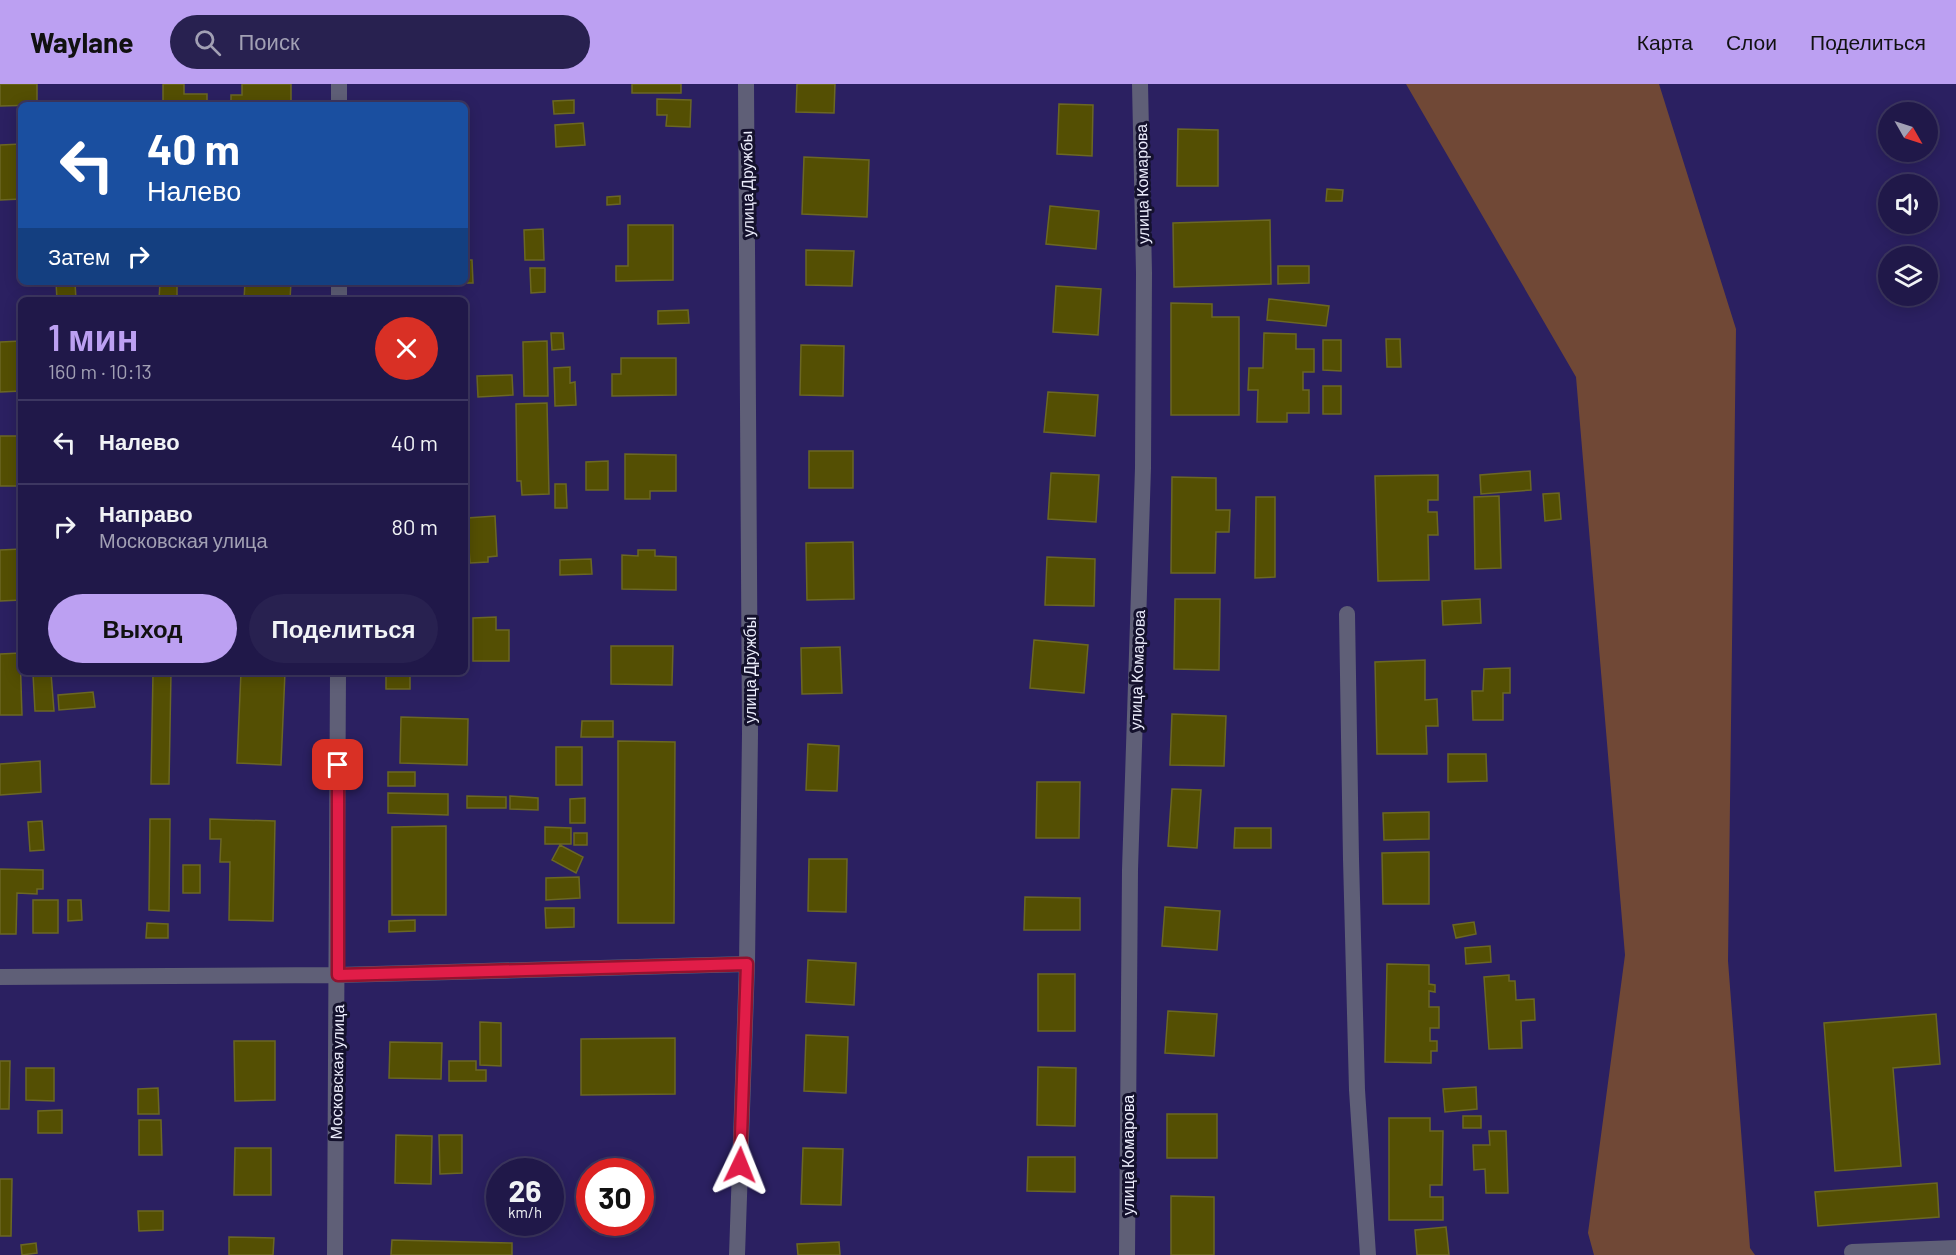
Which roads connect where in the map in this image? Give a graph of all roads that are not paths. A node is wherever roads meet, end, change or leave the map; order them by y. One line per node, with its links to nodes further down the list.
1 (339, 84): 4 (street)
2 (746, 84): 7 (street, улица Дружбы)
3 (1140, 84): 14 (street, улица Комарова)
4 (339, 102)
5 (1347, 614): 15 (street)
6 (338, 675): 8 (street, Московская улица)
7 (747, 964): 8 (street); 13 (street, улица Дружбы)
8 (338, 975): 9 (street); 12 (street, Московская улица)
9 (0, 977)
10 (1956, 1248): 11 (street)
11 (1852, 1252)
12 (335, 1255)
13 (737, 1255)
14 (1127, 1255)
15 (1368, 1255)

